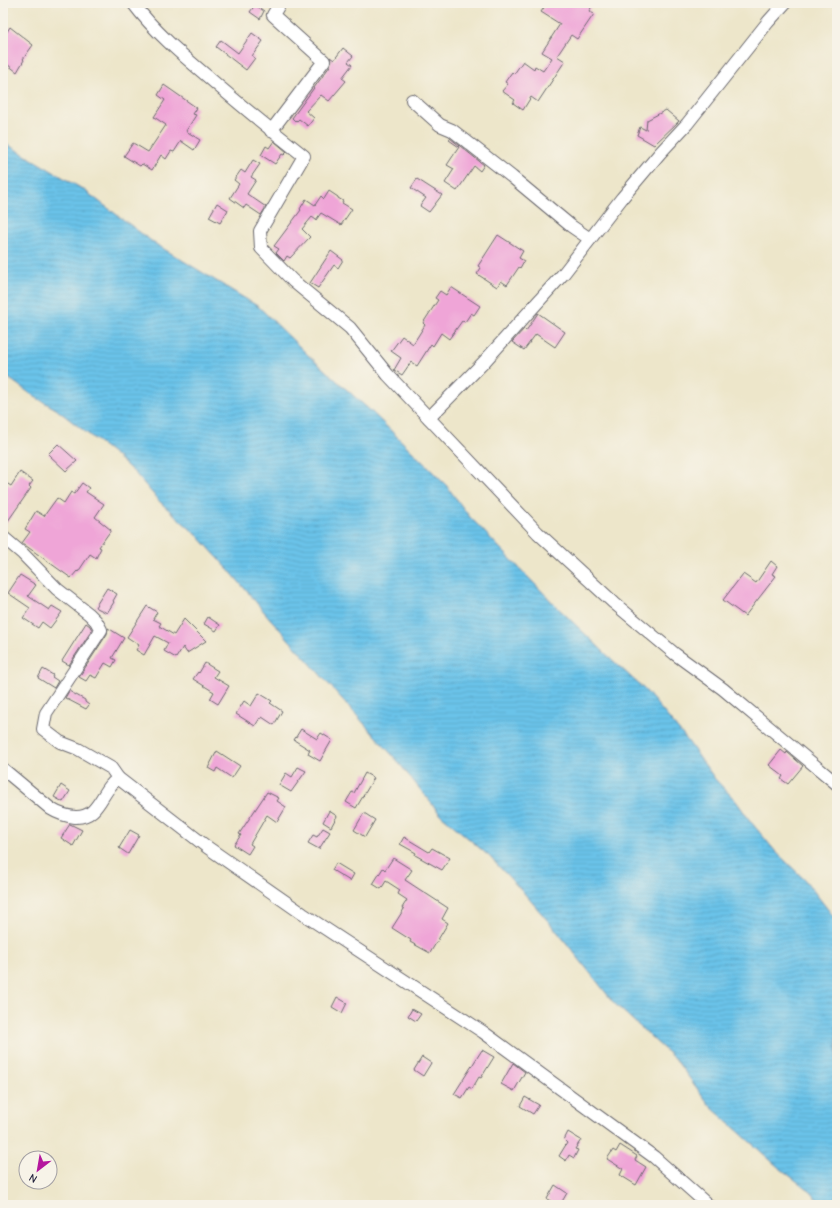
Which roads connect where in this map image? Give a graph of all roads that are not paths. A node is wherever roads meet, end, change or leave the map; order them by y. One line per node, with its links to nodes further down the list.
1 (133, 3): 5 (street)
2 (280, 3): 5 (street)
3 (785, 3): 6 (street)
4 (412, 100): 6 (street)
5 (271, 131): 7 (street)
6 (590, 239): 7 (street)
7 (428, 418): 11 (street)
8 (3, 538): 10 (street)
9 (3, 769): 10 (street)
10 (118, 778): 12 (street)
11 (837, 784)
12 (708, 1205)

